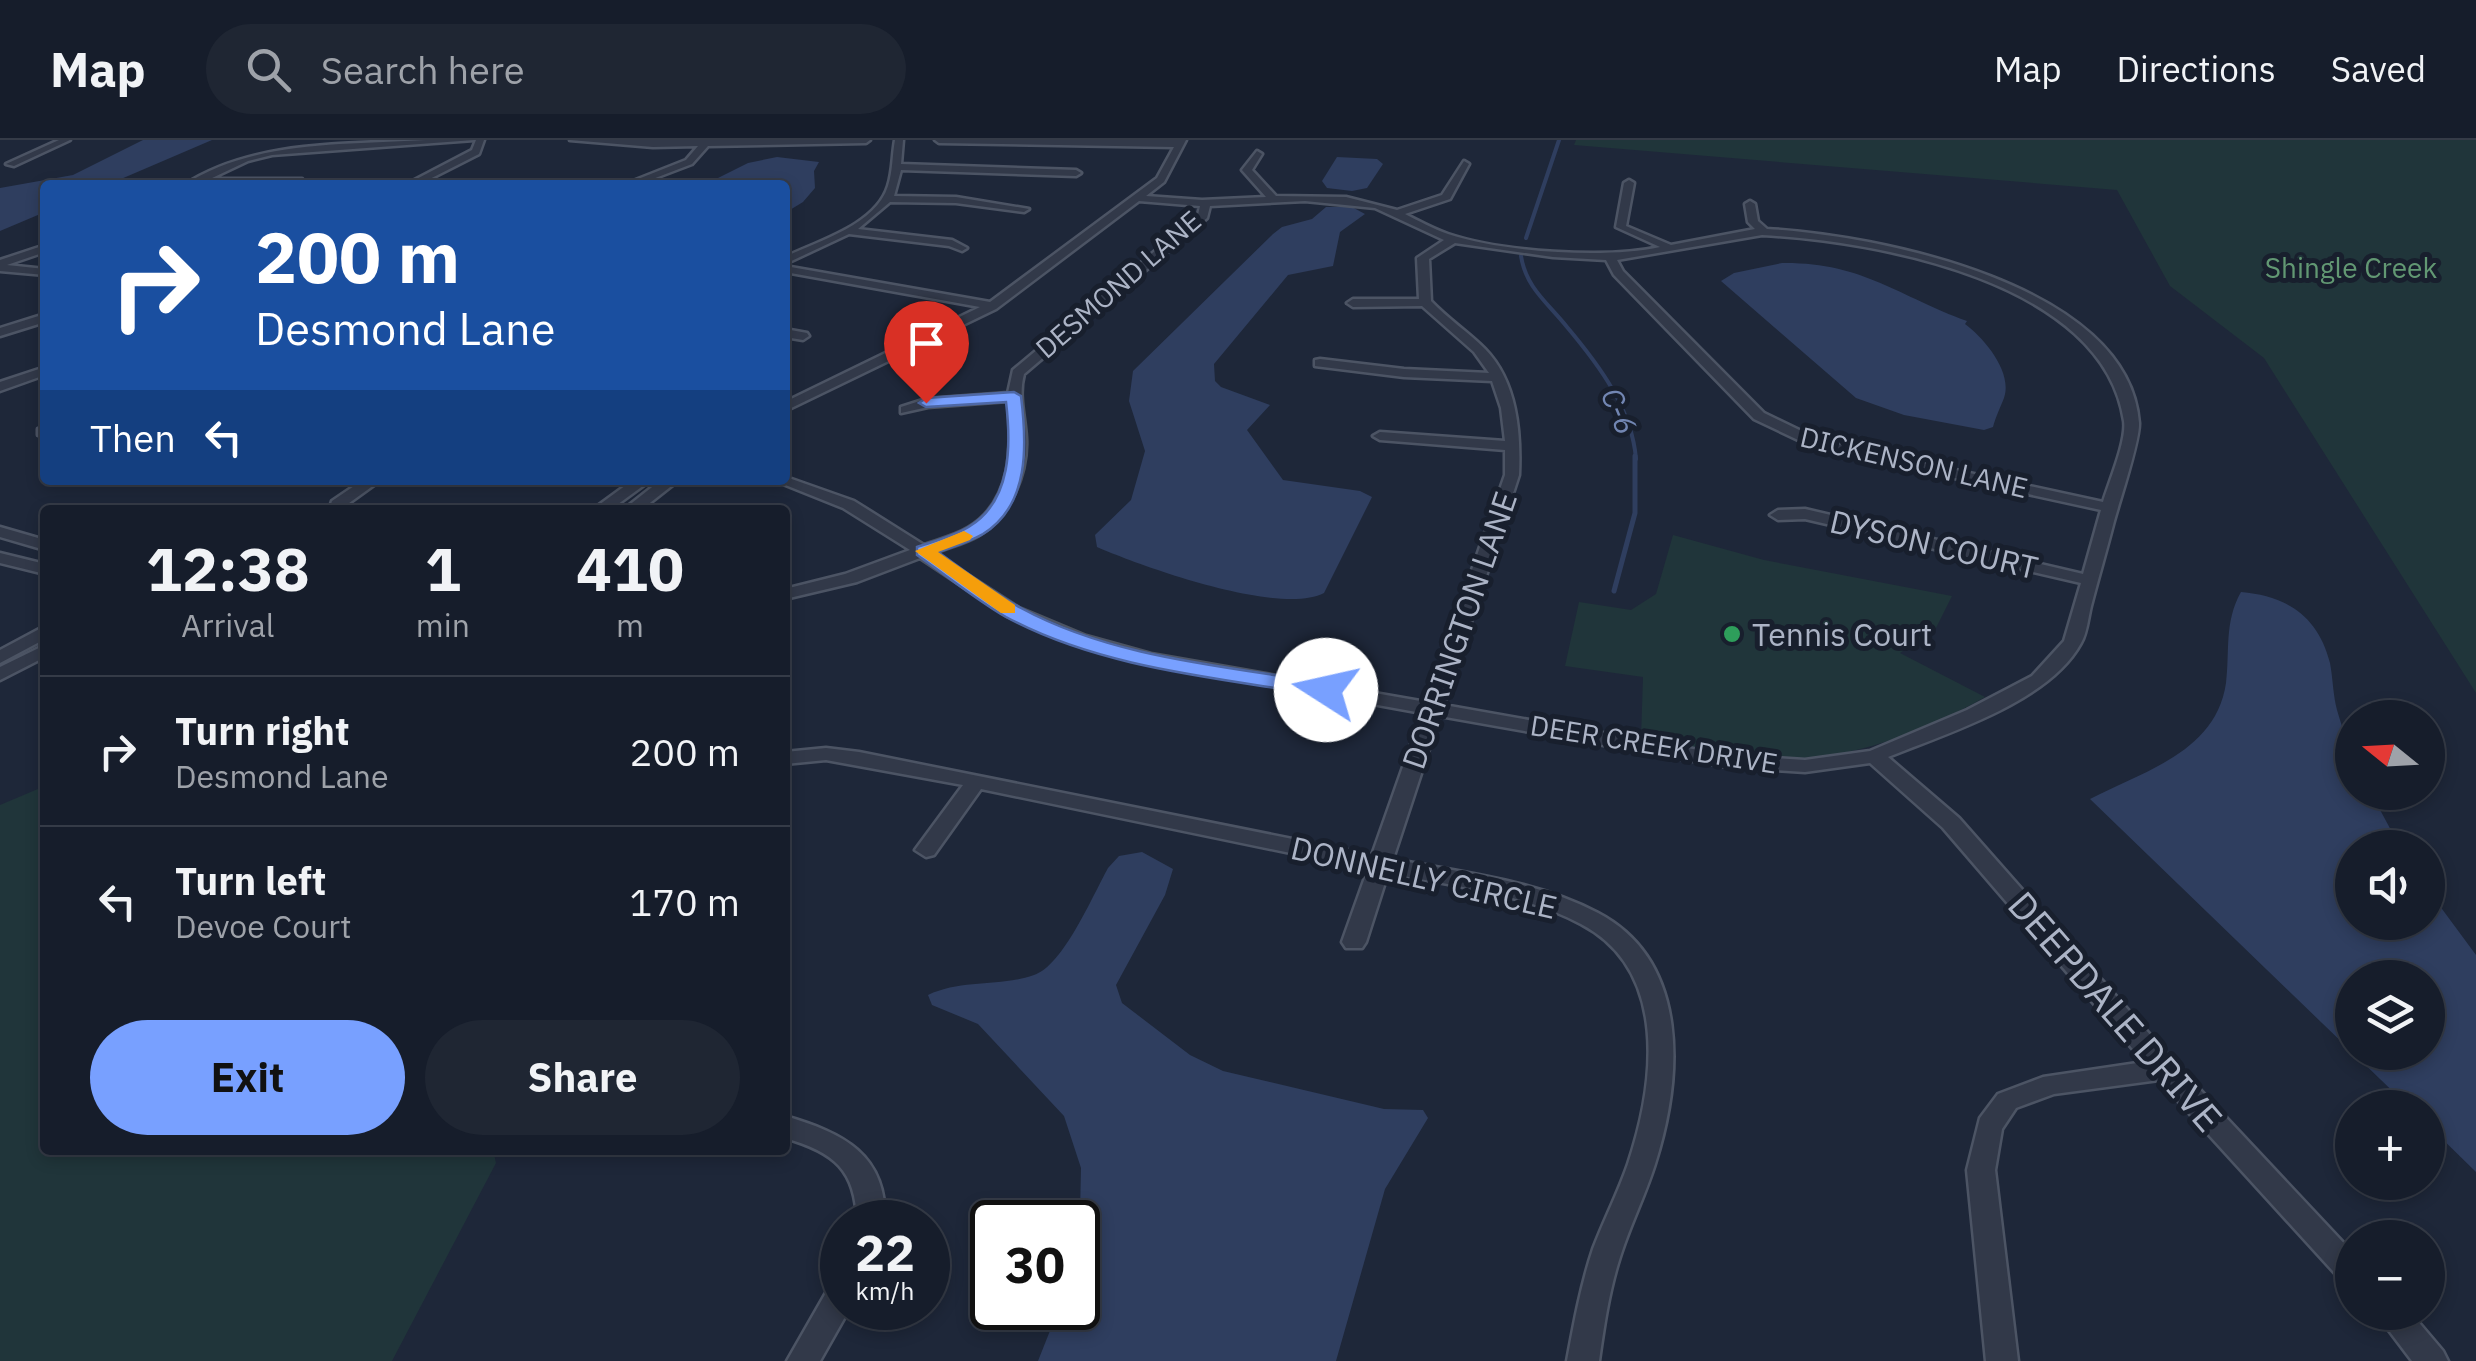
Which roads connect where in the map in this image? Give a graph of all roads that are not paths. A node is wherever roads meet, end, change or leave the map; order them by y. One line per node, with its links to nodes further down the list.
1 (66, 140): 13 (street)
2 (300, 140): 11 (street)
3 (470, 140): 11 (street)
4 (480, 140): 18 (street)
5 (574, 140): 10 (street)
6 (866, 140): 10 (street)
7 (899, 140): 15 (street)
8 (938, 140): 9 (street)
9 (1182, 142): 22 (street)
10 (705, 144): 19 (street)
11 (291, 150): 17 (street)
12 (1257, 154): 21 (street)
13 (11, 164)
14 (1464, 164): 27 (street)
15 (894, 167): 16 (street); 23 (street)
16 (1076, 174)
17 (200, 180)
18 (420, 180)
19 (642, 180)
20 (1629, 183): 31 (street)
21 (1270, 197): 24 (street, DEER CREEK DRIVE); 27 (street, DEER CREEK DRIVE)
22 (1140, 198): 24 (street, DEER CREEK DRIVE); 41 (street)
23 (888, 199): 26 (street); 28 (street)
24 (1206, 203): 50 (street, DESMOND LANE)
25 (1750, 204): 29 (street)
26 (1024, 208)
27 (1400, 212): 30 (street, DEER CREEK DRIVE)
28 (848, 231): 32 (street); 35 (street)
29 (1764, 232): 31 (street, DEER CREEK DRIVE); 62 (street, DEER CREEK DRIVE)
30 (1453, 239): 34 (street, DEER CREEK DRIVE); 39 (street)
31 (1668, 246): 34 (street, DEER CREEK DRIVE)
32 (962, 248)
33 (40, 250): 36 (street)
34 (1610, 257): 62 (street, DICKENSON LANE)
35 (790, 259)
36 (0, 266): 38 (street)
37 (790, 270): 41 (street)
38 (40, 271)
39 (1425, 302): 40 (street); 48 (street, DORRINGTON LANE)
40 (1352, 303)
41 (992, 306): 51 (street)
42 (40, 320): 43 (street)
43 (0, 332)
44 (790, 334): 45 (street)
45 (802, 336)
46 (1320, 362): 48 (street)
47 (40, 373): 49 (street)
48 (1496, 377): 54 (street, DORRINGTON LANE)
49 (0, 387)
50 (1014, 396): 52 (street); 66 (street)
51 (790, 404)
52 (906, 410)
53 (1380, 436): 54 (street)
54 (1514, 446): 75 (street, DORRINGTON LANE)
55 (790, 483): 66 (street, DEER CREEK DRIVE)
56 (363, 485): 59 (street)
57 (636, 485): 60 (street)
58 (665, 485): 61 (street)
59 (337, 505)
60 (607, 505)
61 (638, 505)
62 (2111, 508): 69 (street, DEER CREEK DRIVE)
63 (1778, 515): 69 (street, DYSON COURT)
64 (0, 532): 65 (street)
65 (40, 543)
66 (924, 551): 70 (street); 75 (street, DEER CREEK DRIVE)
67 (0, 558): 68 (street)
68 (40, 567)
69 (2089, 580): 76 (street, DEER CREEK DRIVE)
70 (790, 594)
71 (40, 635): 73 (street)
72 (40, 652): 73 (street)
73 (6, 666): 74 (street)
74 (40, 669)
75 (1432, 708): 76 (street, DEER CREEK DRIVE); 80 (street, DORRINGTON LANE)
76 (1874, 756): 82 (street, DEEPDALE DRIVE)
77 (790, 758): 78 (street, DONNELLY CIRCLE)
78 (976, 782): 79 (street); 80 (street, DONNELLY CIRCLE)
79 (926, 850)
80 (1378, 864): 81 (street, DORRINGTON LANE); 89 (street, DONNELLY CIRCLE)
81 (1354, 942)
82 (2165, 1069): 85 (street, DEEPDALE DRIVE); 90 (street)
83 (790, 1128): 84 (street)
84 (873, 1200)
85 (2335, 1254)
86 (821, 1330): 88 (street)
87 (2405, 1330): 91 (street)
88 (802, 1361)
89 (1583, 1361)
90 (2002, 1361)
91 (2432, 1361)

